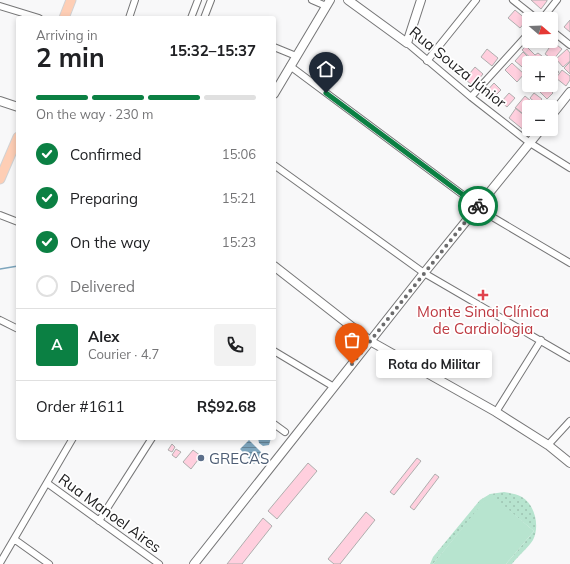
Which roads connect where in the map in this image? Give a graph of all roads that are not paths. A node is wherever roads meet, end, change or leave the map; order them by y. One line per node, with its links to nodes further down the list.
1 (71, 0): 16 (main road)
2 (135, 0): 17 (street)
3 (198, 0): 18 (street)
4 (211, 0): 19 (street)
5 (312, 0): 11 (street)
6 (348, 0): 22 (street, Rua Souza Júnior)
7 (421, 0): 22 (street)
8 (476, 0): 26 (street)
9 (513, 0): 13 (street)
10 (557, 0): 14 (street)
11 (328, 3): 25 (street)
12 (0, 6): 15 (street)
13 (528, 12)
14 (548, 12)
15 (32, 16)
16 (65, 16)
17 (129, 16)
18 (191, 16)
19 (203, 16)
20 (558, 36): 23 (street)
21 (522, 41): 30 (street)
22 (407, 43): 26 (street, Rua Souza Júnior)
23 (570, 45)
24 (276, 48): 25 (street)
25 (296, 56): 27 (street)
26 (427, 61): 30 (street, Rua Souza Júnior)
27 (290, 66): 28 (street); 40 (street)
28 (276, 90)
29 (570, 92): 33 (street)
30 (471, 98): 35 (street, Rua Souza Júnior)
31 (0, 101): 32 (street)
32 (16, 106)
33 (558, 107)
34 (536, 136): 35 (street)
35 (530, 143): 38 (street, Rua Souza Júnior); 40 (street)
36 (16, 148): 39 (main road)
37 (276, 166): 45 (street)
38 (570, 168)
39 (0, 179)
40 (479, 206): 43 (street); 45 (street)
41 (0, 215): 42 (street)
42 (16, 221)
43 (570, 263)
44 (276, 268): 49 (street)
45 (424, 273): 48 (street); 49 (street)
46 (0, 320): 47 (street)
47 (16, 328)
48 (541, 340): 51 (street); 53 (street)
49 (370, 342): 52 (street); 53 (street)
50 (276, 353): 52 (street)
51 (570, 358)
52 (334, 387): 67 (street)
53 (496, 412): 59 (street)
54 (570, 421): 59 (street)
55 (276, 425): 56 (street)
56 (285, 432)
57 (72, 440): 61 (street)
58 (151, 440): 62 (street)
59 (548, 445): 60 (street)
60 (570, 464)
61 (47, 483): 62 (street, Rua Manoel Aires); 63 (street)
62 (99, 521): 66 (street, Rua Manoel Aires)
63 (14, 539): 64 (street); 65 (street)
64 (0, 563)
65 (49, 564)
66 (159, 564)
67 (194, 564)

